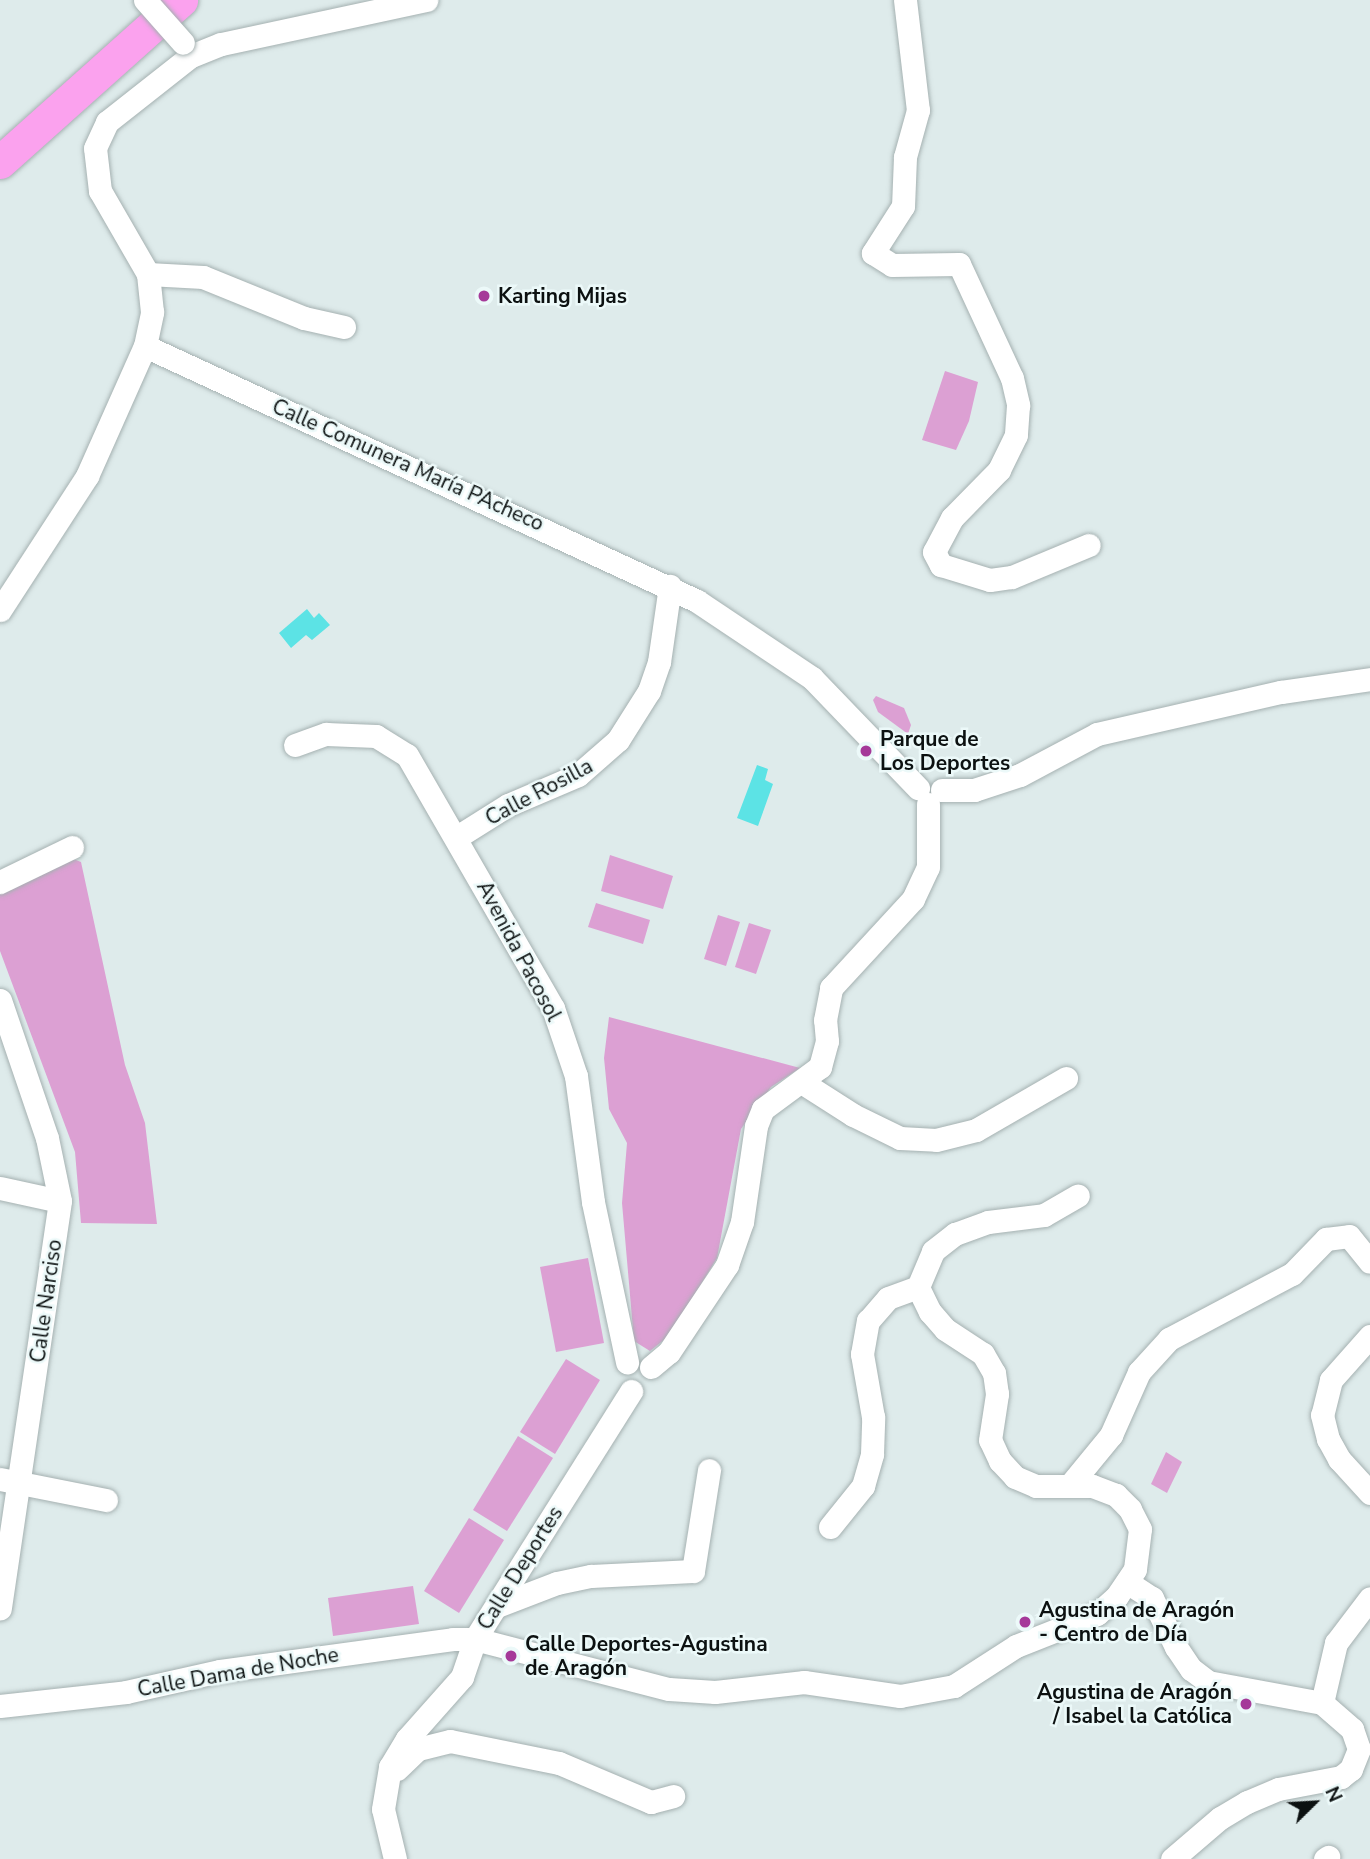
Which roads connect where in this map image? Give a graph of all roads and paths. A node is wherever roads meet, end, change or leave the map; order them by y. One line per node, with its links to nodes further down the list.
1 (147, 0): 5 (street, bridge); 6 (highway)
2 (181, 0): 7 (highway)
3 (426, 0): 5 (street)
4 (905, 0): 11 (street)
5 (187, 50): 8 (street)
6 (0, 135)
7 (0, 162)
8 (148, 274): 9 (street); 10 (street)
9 (344, 327)
10 (145, 346): 12 (street, Calle Comunera María PAcheco); 13 (street)
11 (1089, 545)
12 (670, 586): 16 (street, Calle Comunera María PAcheco); 17 (street, Calle Rosilla)
13 (0, 610)
14 (1370, 679): 16 (street)
15 (296, 745): 17 (street, Avenida Pacosol)
16 (929, 794): 22 (street)
17 (457, 838): 29 (street, Avenida Pacosol)
18 (72, 847): 19 (street)
19 (0, 883)
20 (0, 1000): 25 (street, Calle Narciso)
21 (1066, 1077): 22 (street)
22 (803, 1083): 30 (street)
23 (0, 1188): 25 (street)
24 (1078, 1195): 27 (street)
25 (60, 1201): 33 (street, Calle Narciso)
26 (1370, 1262): 34 (street)
27 (918, 1287): 34 (street); 37 (street)
28 (1370, 1336): 35 (street)
29 (627, 1362): 30 (street); 31 (street)
30 (651, 1367): 31 (street)
31 (631, 1391): 40 (street, Calle Deportes)
32 (709, 1470): 40 (street)
33 (10, 1480): 36 (street); 41 (street, Calle Narciso)
34 (1070, 1485): 38 (street)
35 (1370, 1493)
36 (106, 1500)
37 (830, 1527)
38 (1127, 1582): 42 (street); 43 (street)
39 (1370, 1598): 43 (street)
40 (497, 1606): 42 (street, Calle Deportes)
41 (0, 1609)
42 (475, 1639): 44 (street, Calle Dama de Noche); 45 (street, Calle Deportes)
43 (1322, 1703): 48 (street)
44 (0, 1706)
45 (384, 1785): 46 (street); 47 (street, Calle Deportes)
46 (673, 1796)
47 (395, 1859)
48 (1172, 1859)

